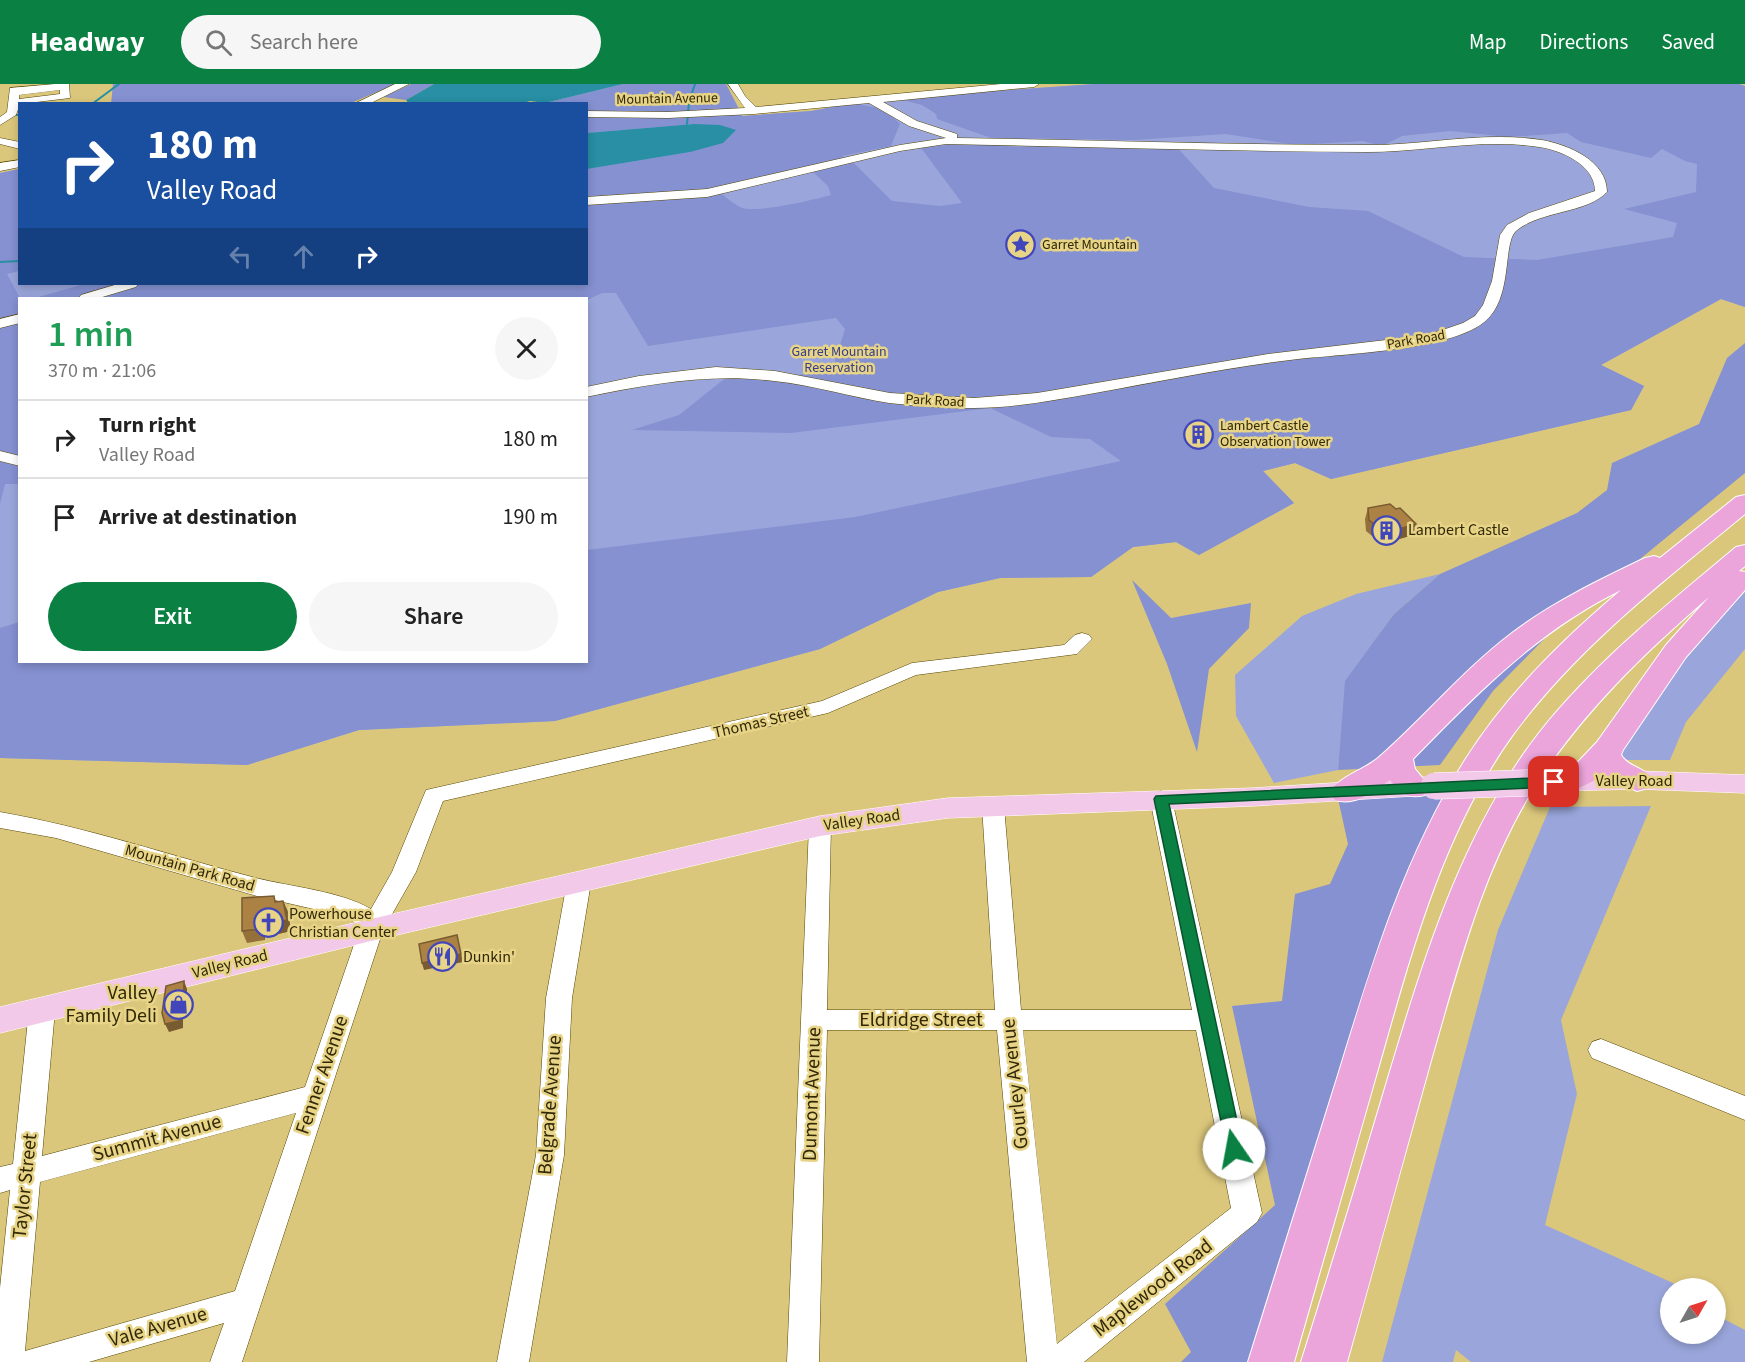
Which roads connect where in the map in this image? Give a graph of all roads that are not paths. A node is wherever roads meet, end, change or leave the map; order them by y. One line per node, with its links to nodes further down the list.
1 (404, 84): 7 (street)
2 (733, 84): 8 (street)
3 (1034, 84): 6 (street, Mountain Avenue)
4 (0, 86): 5 (street)
5 (13, 91): 11 (street)
6 (868, 100): 8 (street, Mountain Avenue); 10 (street, Park Road)
7 (364, 102)
8 (754, 111): 9 (street, Mountain Avenue)
9 (588, 114)
10 (905, 120): 13 (street, Park Road); 15 (street)
11 (0, 122)
12 (0, 141): 14 (street)
13 (977, 141): 15 (street, Park Road); 23 (street, Park Road)
14 (18, 146)
15 (900, 148): 18 (street, Park Road)
16 (18, 162): 17 (street)
17 (0, 167)
18 (588, 201)
19 (128, 285): 20 (street)
20 (89, 297)
21 (18, 319): 22 (street)
22 (0, 324)
23 (588, 392)
24 (0, 456): 25 (street)
25 (18, 460)
26 (1745, 502): 27 (highway)
27 (1695, 544): 32 (highway); 62 (highway)
28 (1745, 553): 63 (highway)
29 (1745, 574): 31 (highway)
30 (1082, 639): 38 (street, Thomas Street)
31 (1608, 749): 33 (highway); 34 (highway)
32 (1397, 756): 36 (highway); 37 (highway)
33 (1637, 780): 34 (main road, Valley Road); 35 (main road, Valley Road)
34 (1560, 782): 36 (main road, Valley Road, bridge)
35 (1745, 784)
36 (1424, 787): 37 (main road, Valley Road)
37 (1346, 792): 39 (main road, Valley Road)
38 (434, 795): 44 (street, Fenner Avenue)
39 (1161, 799): 40 (main road, Valley Road); 49 (street)
40 (993, 806): 42 (main road, Valley Road); 48 (street, Gourley Avenue)
41 (0, 820): 44 (street, Mountain Park Road)
42 (820, 826): 43 (main road, Valley Road); 47 (street, Dumont Avenue)
43 (579, 882): 44 (main road, Valley Road); 58 (street, Belgrade Avenue)
44 (371, 930): 45 (main road, Valley Road); 51 (street, Fenner Avenue)
45 (42, 1010): 46 (main road, Valley Road); 53 (street, Taylor Street)
46 (0, 1020)
47 (815, 1020): 48 (street, Eldridge Street); 59 (street, Dumont Avenue)
48 (1009, 1020): 49 (street, Eldridge Street); 60 (street, Gourley Avenue)
49 (1207, 1020): 61 (street, Maplewood Road)
50 (1601, 1050): 52 (street)
51 (315, 1096): 53 (street, Summit Avenue); 54 (street, Fenner Avenue)
52 (1745, 1108)
53 (13, 1176): 55 (street, Taylor Street)
54 (246, 1302): 56 (street, Vale Avenue); 57 (street, Fenner Avenue)
55 (8, 1362)
56 (35, 1362)
57 (226, 1362)
58 (513, 1362)
59 (803, 1362)
60 (1042, 1362)
61 (1059, 1362)
62 (1271, 1362)
63 (1324, 1362)

